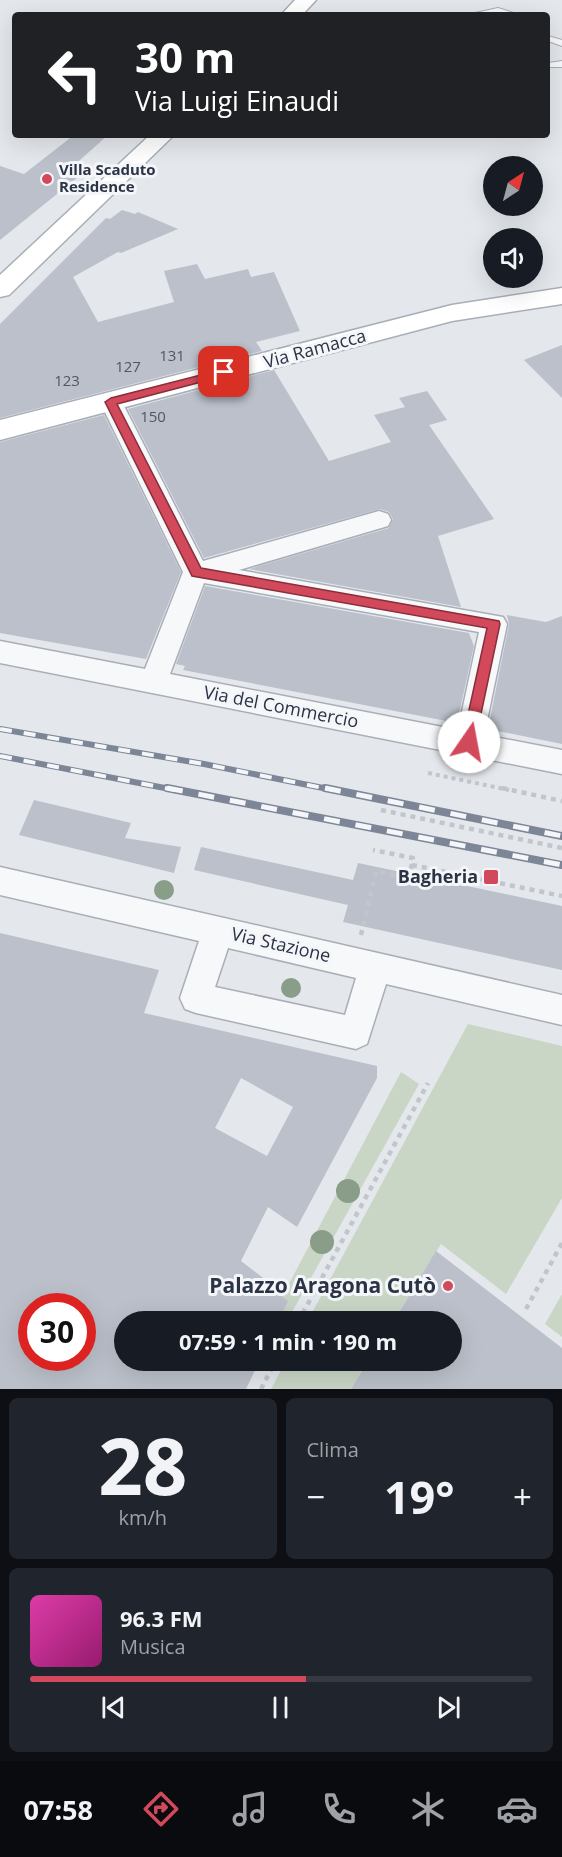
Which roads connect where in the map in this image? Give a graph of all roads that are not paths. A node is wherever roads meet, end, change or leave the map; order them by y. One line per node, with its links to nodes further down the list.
1 (306, 0): 2 (main road)
2 (294, 12)
3 (487, 12): 4 (lane)
4 (505, 12)
5 (160, 138): 6 (main road)
6 (0, 289)
7 (562, 296): 8 (main road, Via Ramacca)
8 (111, 402): 9 (main road, Via Ramacca); 11 (street)
9 (0, 430)
10 (380, 520): 11 (street)
11 (196, 573): 13 (street); 14 (street)
12 (0, 652): 13 (street, Via del Commercio)
13 (153, 683): 14 (street, Via del Commercio)
14 (469, 742): 15 (street, Via del Commercio)
15 (562, 762)
16 (0, 881): 17 (street, Via Stazione)
17 (218, 931): 18 (street, Via Stazione); 18 (street)
18 (375, 967): 19 (street, Via Stazione)
19 (562, 1010)

